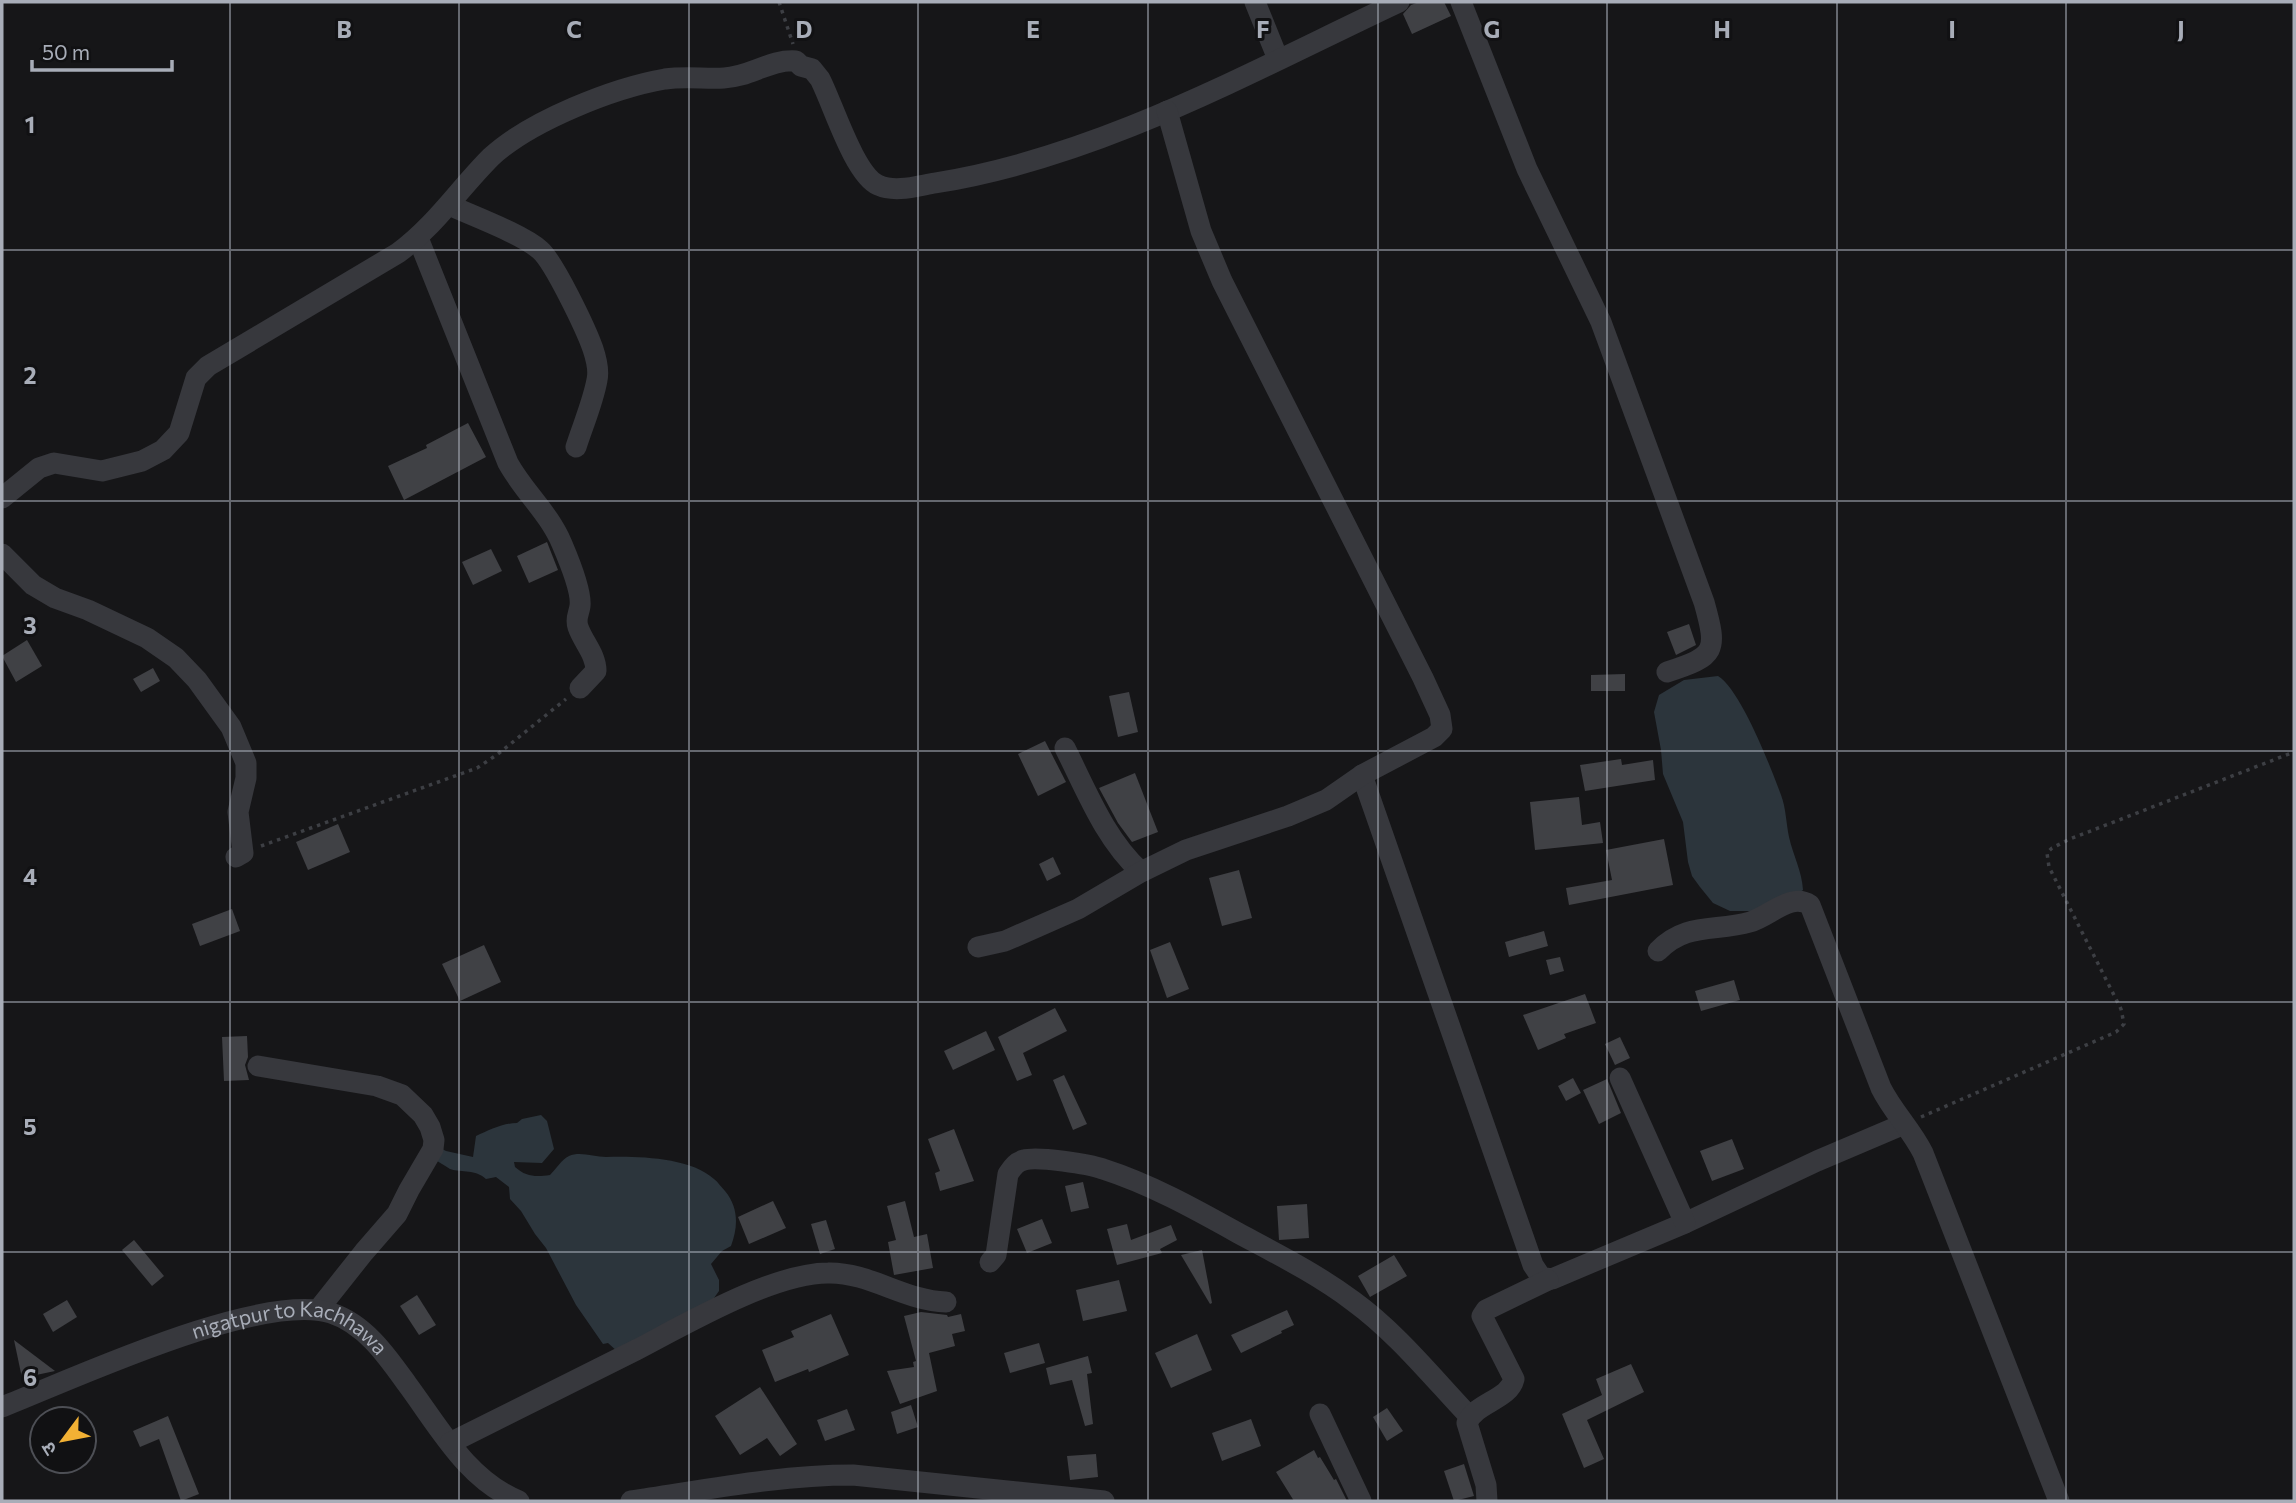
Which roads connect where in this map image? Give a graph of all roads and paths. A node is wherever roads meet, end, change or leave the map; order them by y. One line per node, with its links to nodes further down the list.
1 (779, 2): 6 (path)
2 (1255, 2): 5 (street)
3 (1399, 2): 5 (street)
4 (1461, 2): 13 (street)
5 (1278, 59): 7 (street)
6 (801, 65): 7 (street); 8 (street)
7 (1167, 111): 17 (street)
8 (449, 205): 9 (street); 10 (street)
9 (418, 238): 11 (street); 14 (street)
10 (576, 447)
11 (2, 498)
12 (2, 554): 18 (street)
13 (1667, 672)
14 (580, 688): 18 (path)
15 (1065, 748): 19 (street)
16 (2294, 752): 24 (path)
17 (1362, 775): 19 (street); 27 (street)
18 (239, 855)
19 (1142, 872): 20 (street)
20 (978, 947)
21 (1658, 951): 24 (street)
22 (258, 1066): 29 (street)
23 (1620, 1078): 25 (street)
24 (1904, 1124): 25 (street); 39 (street)
25 (1685, 1223): 27 (street)
26 (990, 1262): 32 (street)
27 (1548, 1280): 32 (street)
28 (946, 1302): 33 (street)
29 (318, 1310): 30 (street, nigatpur to Kachhawa); 33 (street, nigatpur to Kachhawa)
30 (2, 1407)
31 (1320, 1415): 37 (street)
32 (1470, 1417): 38 (street)
33 (450, 1443): 34 (street, nigatpur to Kachhawa)
34 (519, 1501)
35 (631, 1501): 36 (street)
36 (1104, 1501)
37 (1360, 1501)
38 (1487, 1501)
39 (2059, 1501)

